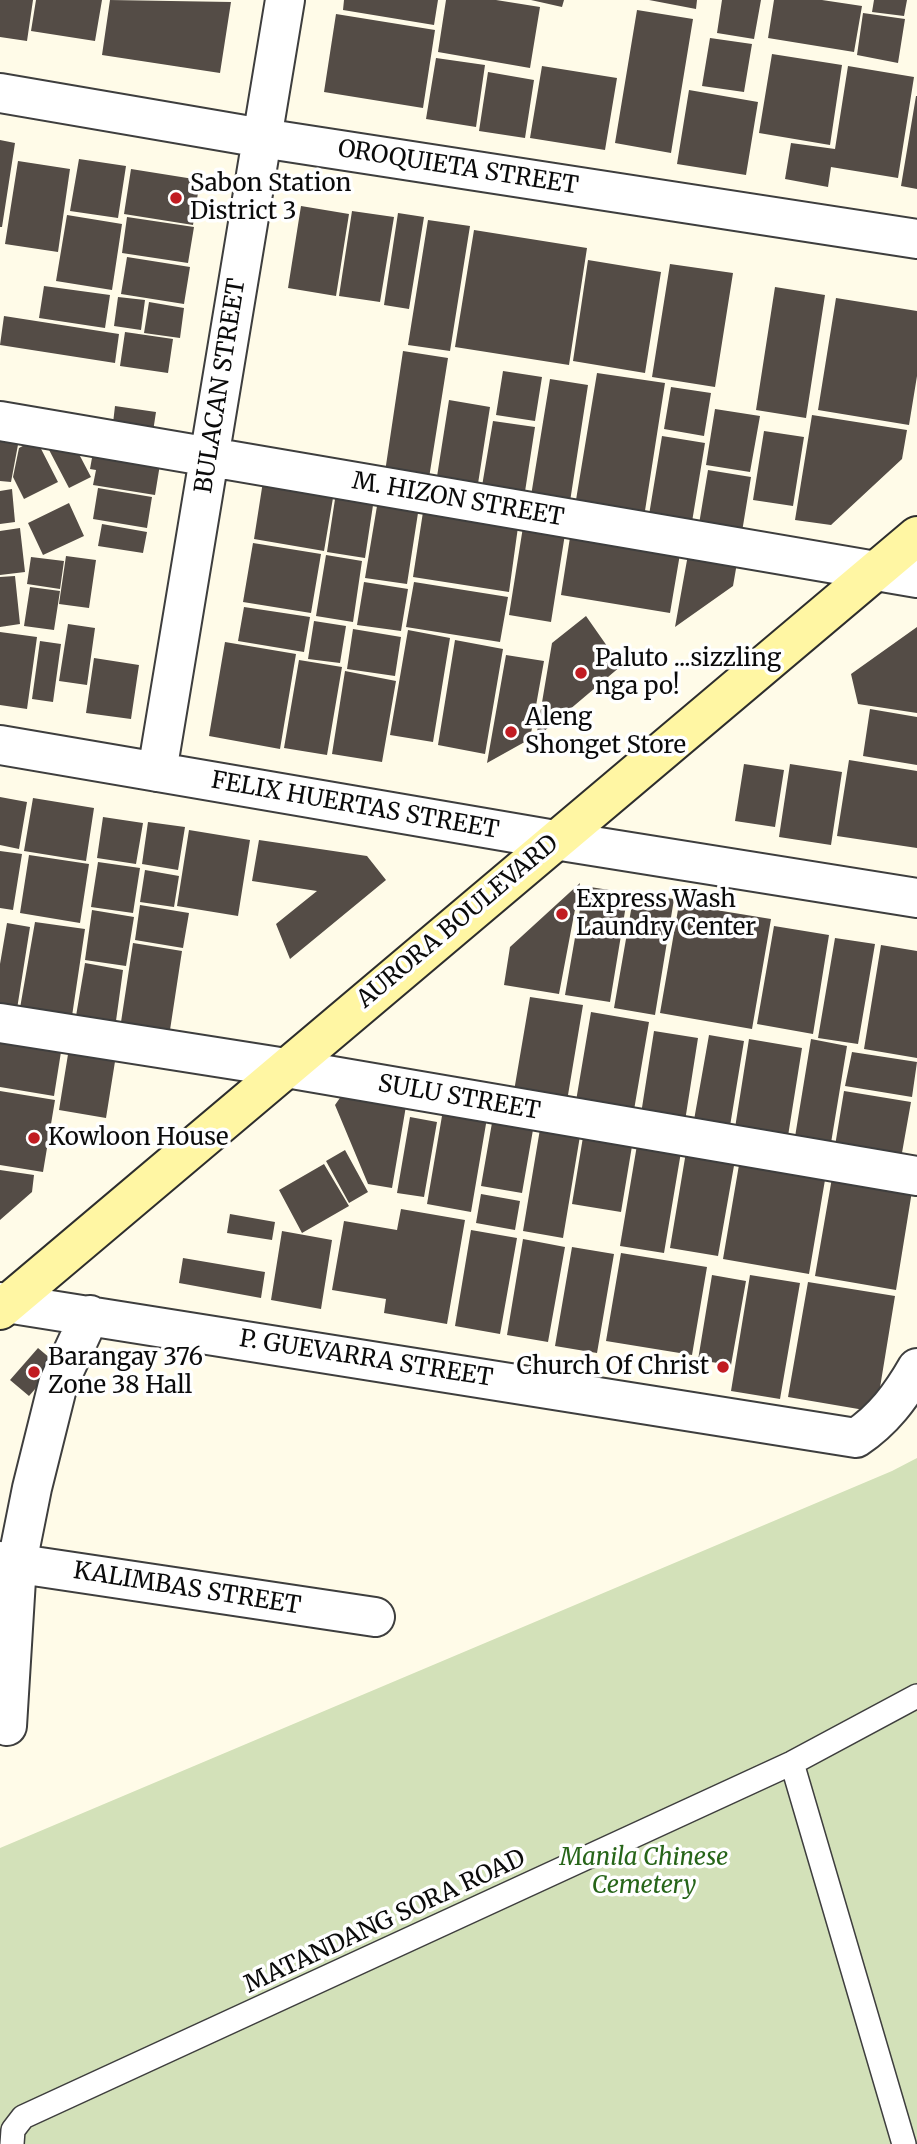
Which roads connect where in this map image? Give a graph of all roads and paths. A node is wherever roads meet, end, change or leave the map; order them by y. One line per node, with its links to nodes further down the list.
1 (285, 0): 3 (street, BULACAN STREET)
2 (0, 93): 3 (street, OROQUIETA STREET)
3 (262, 138): 4 (street, OROQUIETA STREET); 6 (street, BULACAN STREET)
4 (917, 239)
5 (0, 421): 6 (street, M. HIZON STREET)
6 (209, 458): 8 (street, M. HIZON STREET); 11 (street, BULACAN STREET)
7 (917, 536): 8 (main road, AURORA BOULEVARD)
8 (875, 572): 9 (street, M. HIZON STREET); 12 (main road, AURORA BOULEVARD)
9 (917, 578)
10 (0, 745): 11 (street, FELIX HUERTAS STREET)
11 (157, 772): 12 (street, FELIX HUERTAS STREET)
12 (555, 840): 13 (street, FELIX HUERTAS STREET); 15 (main road, AURORA BOULEVARD)
13 (917, 898)
14 (0, 1023): 15 (street, SULU STREET)
15 (286, 1068): 16 (street, SULU STREET); 17 (main road, AURORA BOULEVARD)
16 (917, 1176)
17 (3, 1305): 18 (street, P. GUEVARRA STREET)
18 (90, 1315): 19 (street, P. GUEVARRA STREET); 20 (street)
19 (917, 1368)
20 (9, 1562): 21 (street, KALIMBAS STREET); 23 (street)
21 (375, 1618)
22 (917, 1696): 24 (lane, MATANDANG SORA ROAD)
23 (7, 1726)
24 (792, 1763): 25 (lane, MATANDANG SORA ROAD); 26 (lane)
25 (12, 2144)
26 (904, 2144)

